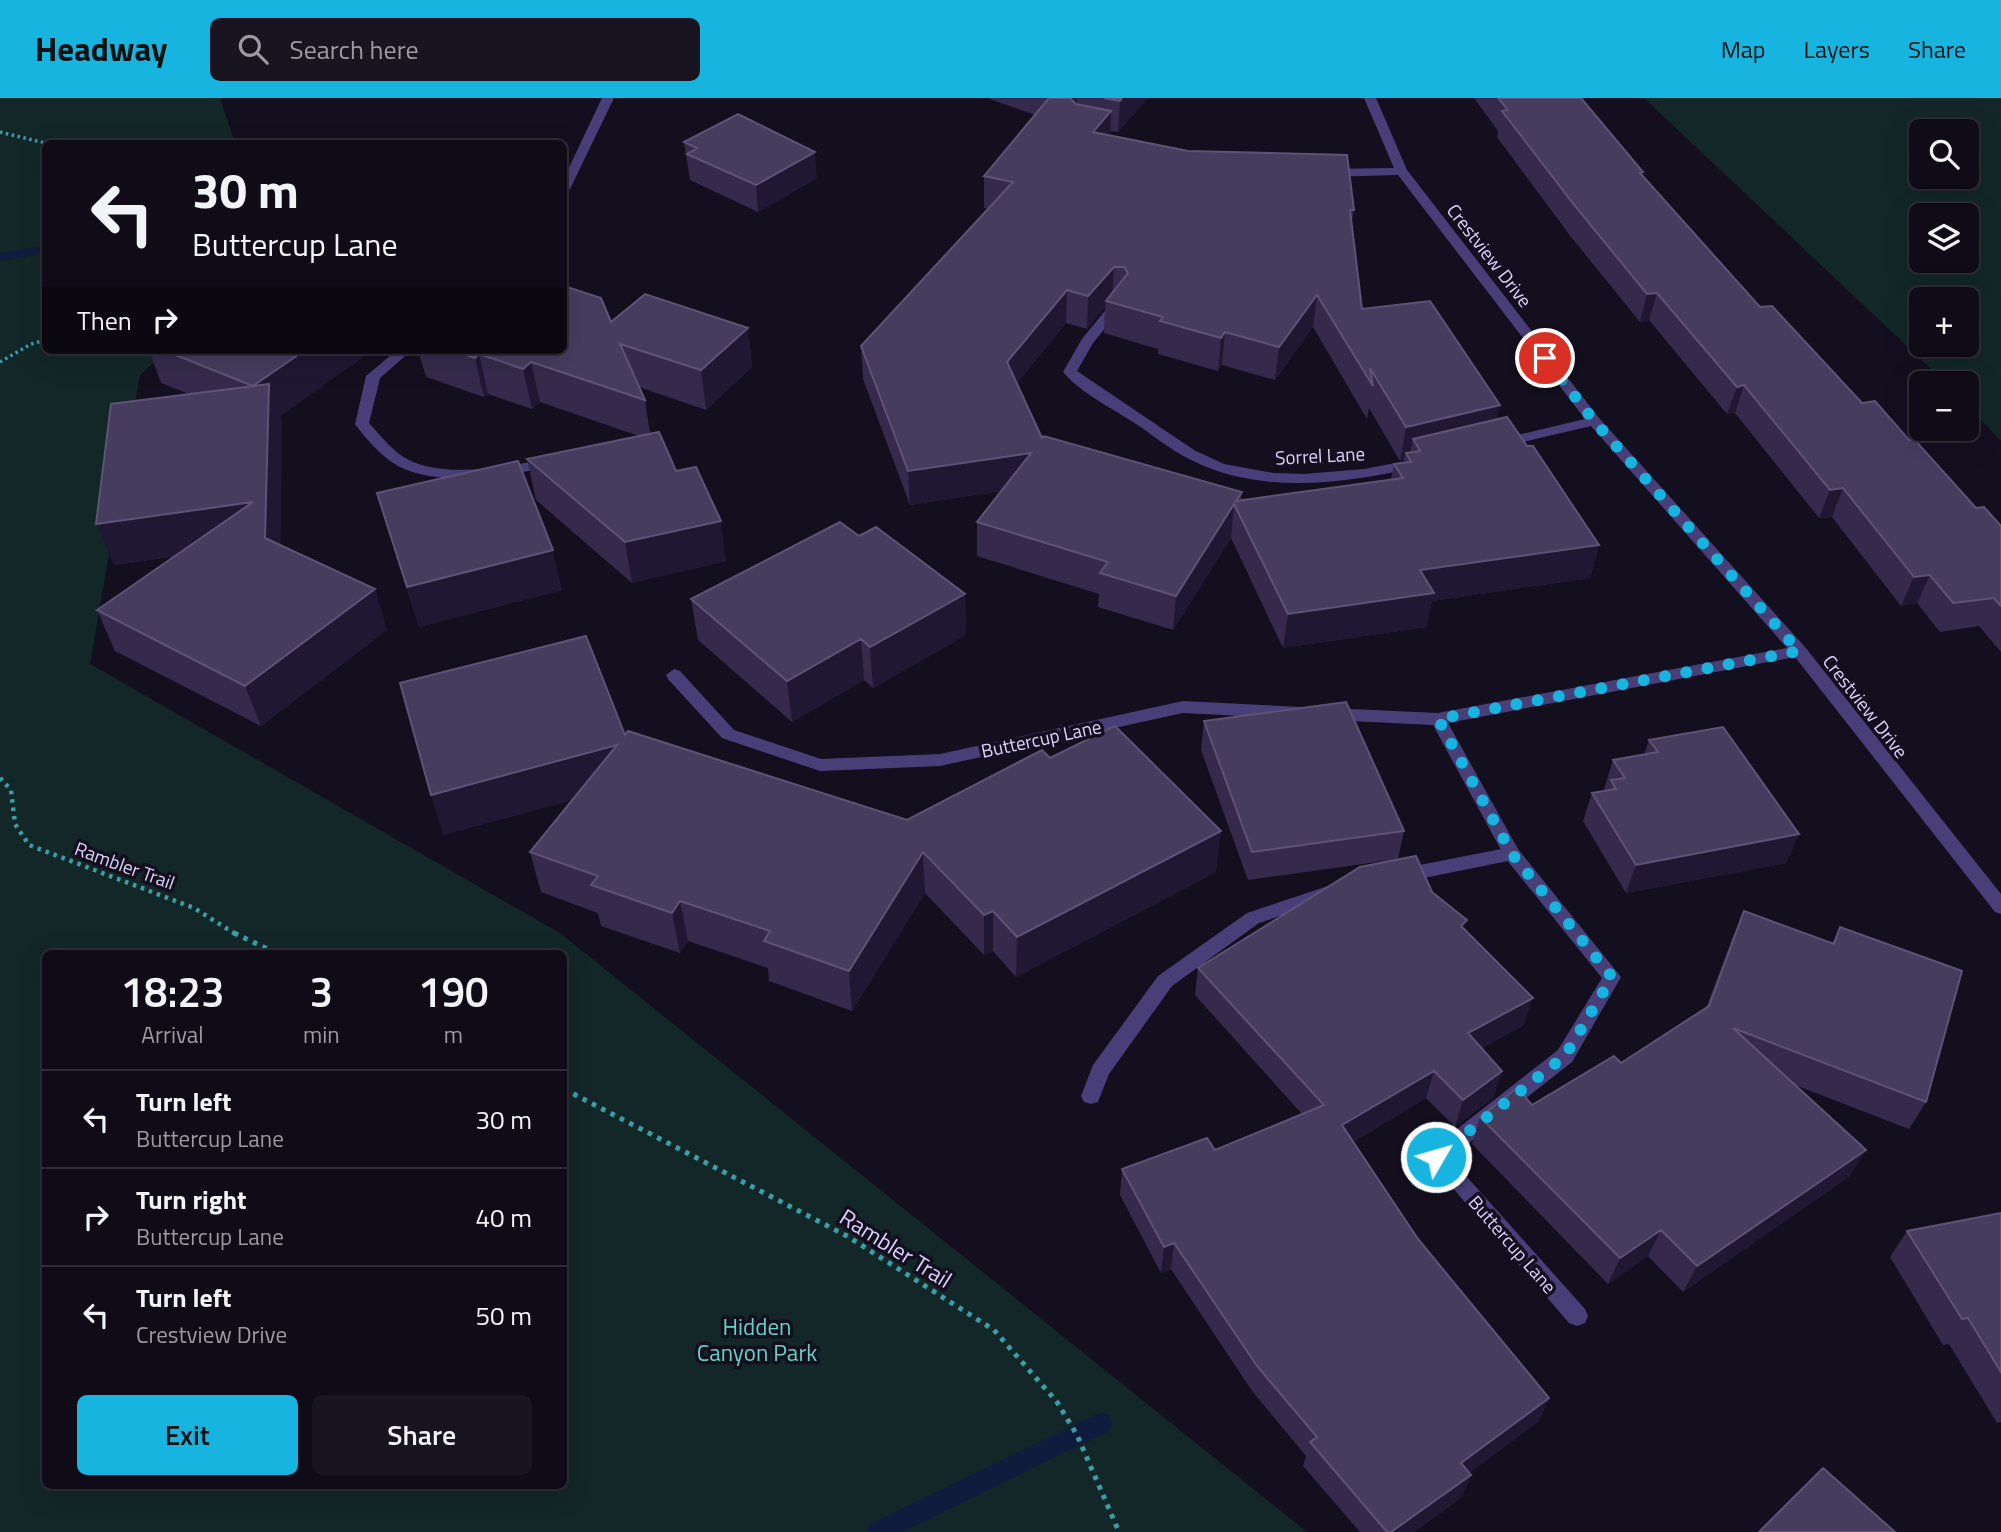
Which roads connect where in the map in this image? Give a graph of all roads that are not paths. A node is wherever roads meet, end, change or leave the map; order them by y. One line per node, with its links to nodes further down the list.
1 (608, 98): 5 (street)
2 (1370, 98): 3 (street, Crestview Drive)
3 (1401, 171): 4 (street); 8 (street, Crestview Drive)
4 (1307, 173)
5 (567, 183)
6 (1117, 305): 11 (street, Sorrel Lane)
7 (400, 354): 10 (street)
8 (1594, 421): 9 (street); 12 (street, Crestview Drive)
9 (1483, 447)
10 (560, 460)
11 (1429, 460)
12 (1799, 651): 14 (street, Buttercup Lane); 18 (street, Crestview Drive)
13 (674, 675): 14 (street, Buttercup Lane)
14 (1438, 719): 15 (street, Buttercup Lane)
15 (1512, 854): 16 (street); 20 (street, Buttercup Lane)
16 (1385, 879)
17 (1347, 887): 19 (street)
18 (2001, 907)
19 (1091, 1096)
20 (1577, 1316)

